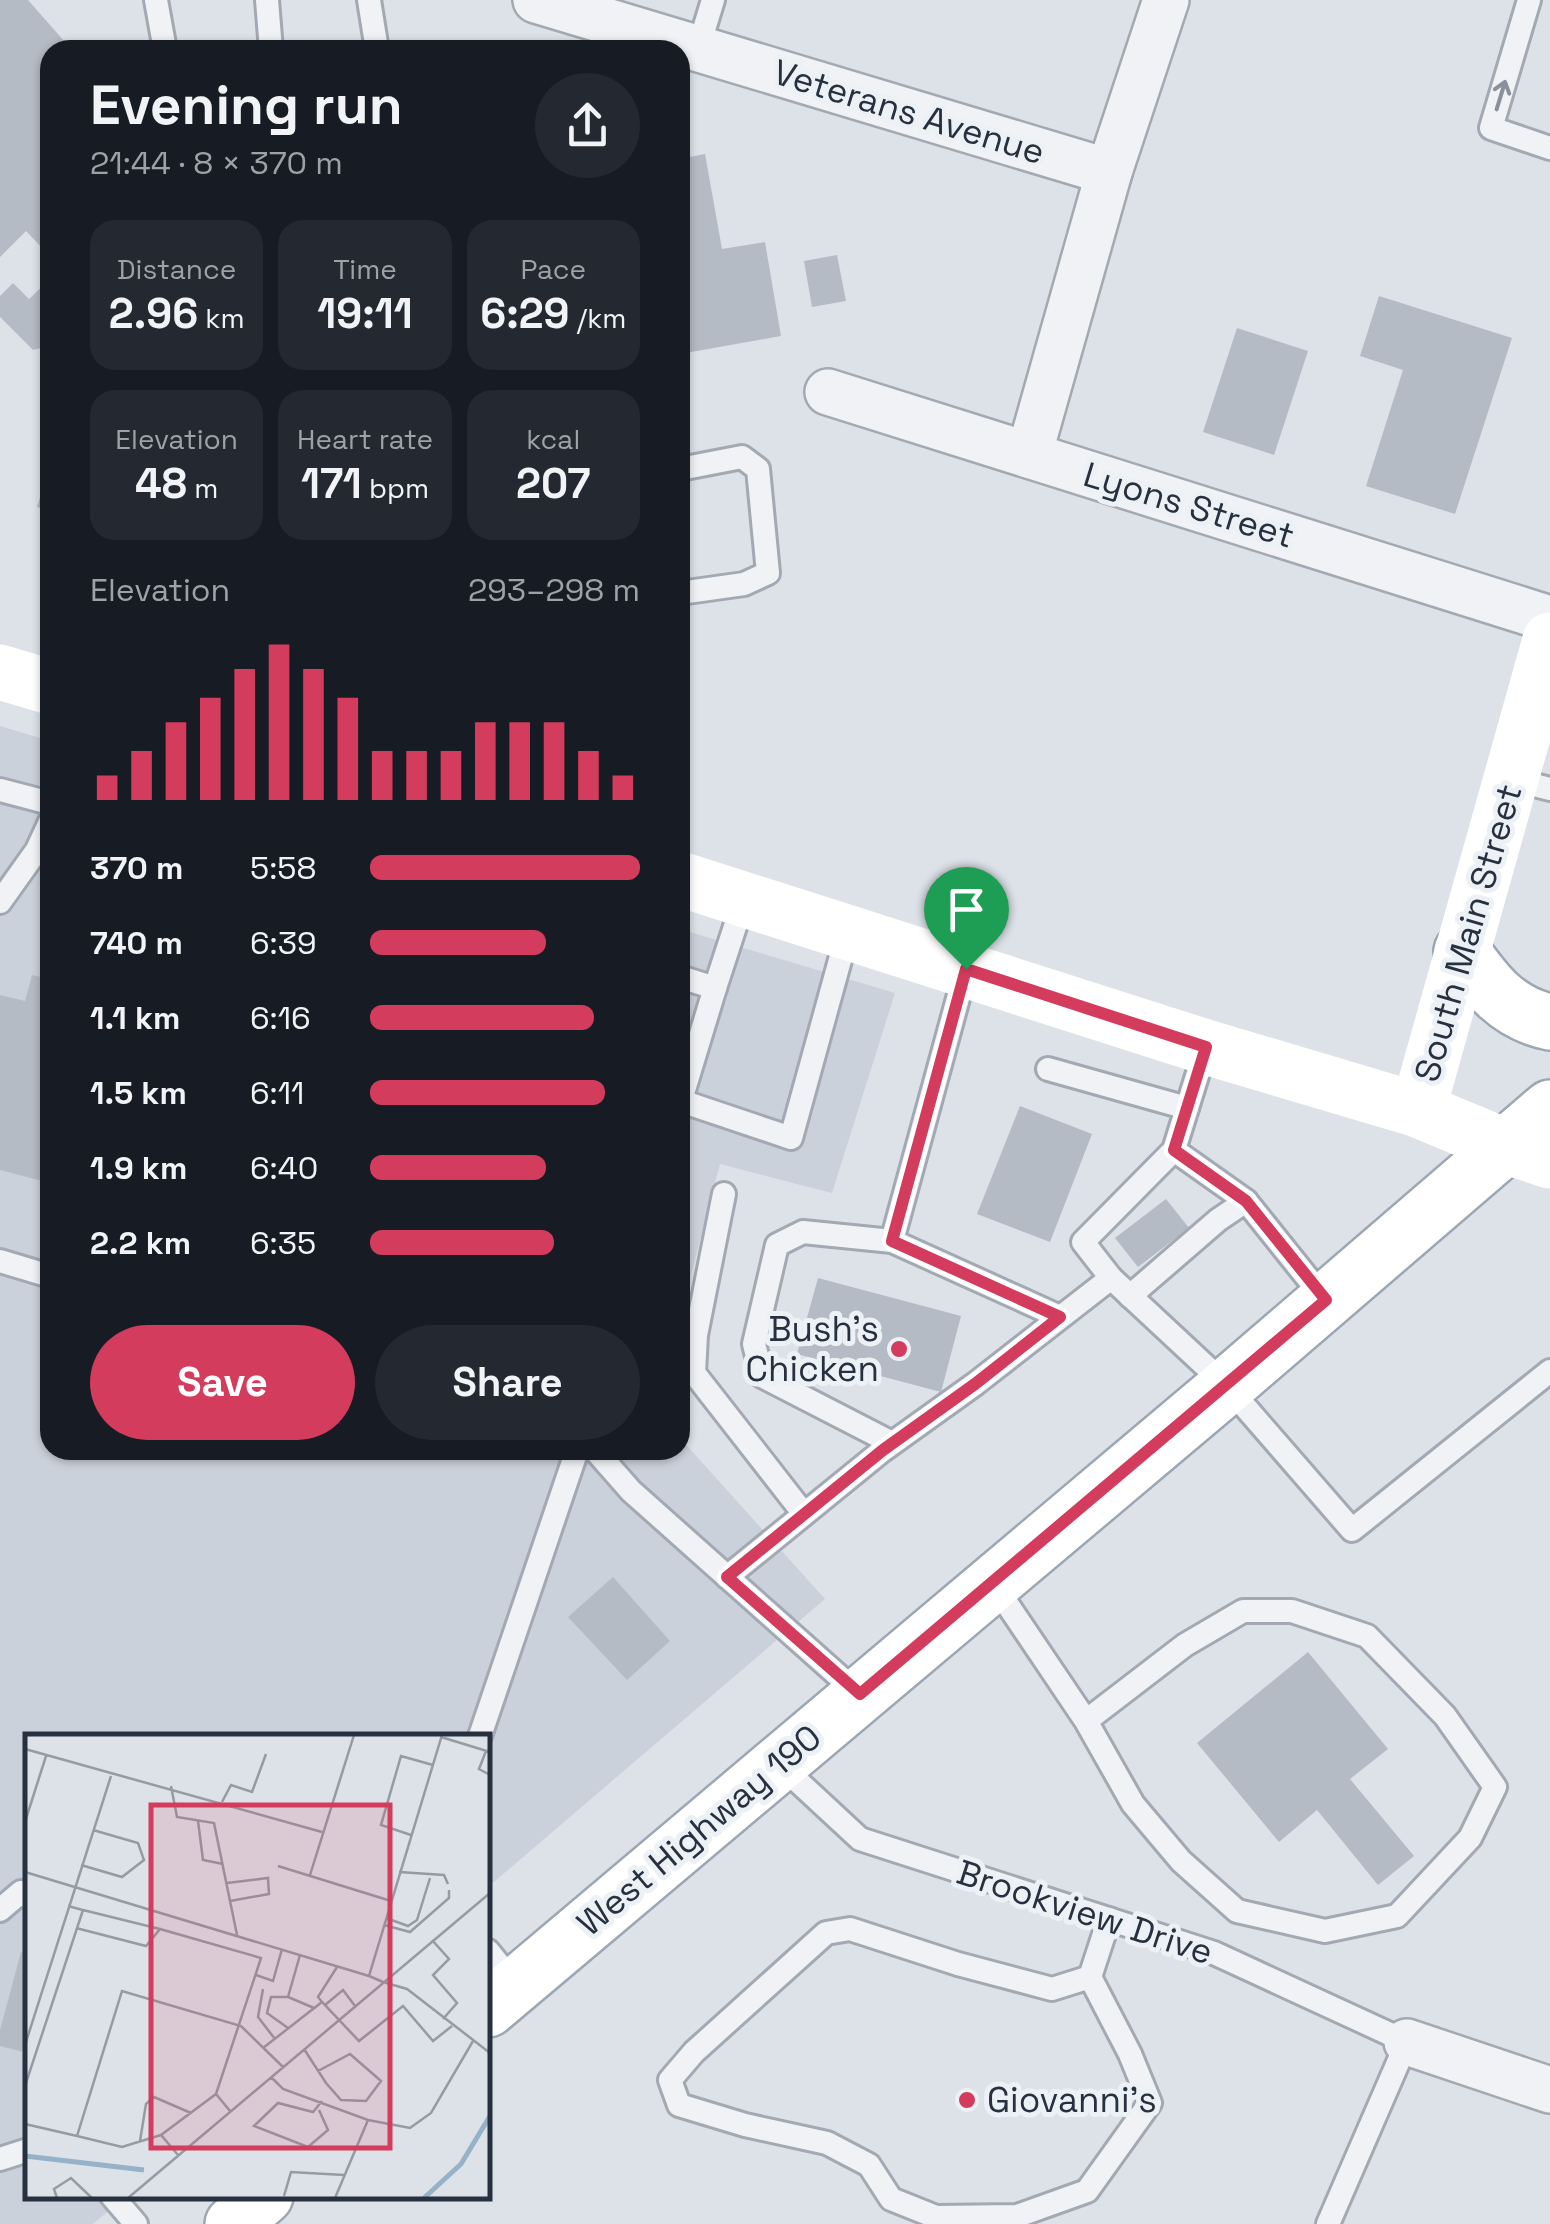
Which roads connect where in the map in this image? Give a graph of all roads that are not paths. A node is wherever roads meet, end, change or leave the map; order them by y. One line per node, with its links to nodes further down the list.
1 (156, 0): 8 (lane)
2 (267, 0): 9 (lane)
3 (369, 0): 10 (lane)
4 (536, 0): 11 (street, Veterans Avenue)
5 (713, 0): 13 (lane)
6 (1166, 0): 15 (street)
7 (1529, 0): 14 (lane, one-way to 7)
8 (163, 40)
9 (271, 40)
10 (375, 40)
11 (671, 40)
12 (690, 46): 13 (street, Veterans Avenue)
13 (698, 48): 15 (street, Veterans Avenue)
14 (1550, 148)
15 (1109, 172): 17 (street)
16 (828, 392): 17 (street, Lyons Street)
17 (1030, 455): 20 (street, Lyons Street)
18 (690, 467): 19 (lane)
19 (690, 592)
20 (1550, 619)
21 (1550, 640): 24 (main road, South Main Street)
22 (0, 672): 23 (main road)
23 (40, 684)
24 (1534, 760): 32 (main road, South Main Street)
25 (0, 790): 26 (lane)
26 (40, 800)
27 (40, 844): 30 (lane)
28 (690, 883): 29 (main road)
29 (744, 899): 31 (main road); 35 (lane)
30 (0, 902)
31 (848, 932): 33 (main road); 40 (lane)
32 (1462, 951): 36 (main road); 43 (main road, South Main Street)
33 (966, 969): 37 (main road); 48 (lane)
34 (690, 980): 35 (lane)
35 (715, 988): 39 (lane)
36 (1550, 1022)
37 (1206, 1047): 41 (lane); 43 (main road)
38 (1048, 1068): 41 (lane)
39 (690, 1069)
40 (690, 1105)
41 (1187, 1108): 44 (lane)
42 (1550, 1108): 45 (main road, West Highway 190)
43 (1418, 1110): 45 (main road)
44 (1174, 1150): 47 (lane); 51 (lane)
45 (1528, 1154): 53 (main road, West Highway 190)
46 (724, 1194): 60 (lane)
47 (1246, 1201): 52 (lane); 53 (lane)
48 (892, 1241): 54 (lane); 57 (lane)
49 (0, 1262): 50 (lane)
50 (40, 1273)
51 (1110, 1278): 52 (lane); 54 (lane)
52 (1130, 1296): 56 (lane)
53 (1326, 1300): 56 (main road, West Highway 190)
54 (1060, 1317): 57 (lane)
55 (1550, 1371): 56 (lane)
56 (1227, 1386): 62 (main road, West Highway 190)
57 (892, 1443): 60 (lane)
58 (573, 1460): 65 (lane)
59 (604, 1460): 61 (lane)
60 (804, 1514): 61 (lane)
61 (727, 1577): 63 (lane)
62 (992, 1583): 63 (main road, West Highway 190); 64 (lane)
63 (860, 1694): 66 (main road, West Highway 190)
64 (1086, 1720): 64 (lane)
65 (481, 1734)
66 (778, 1764): 69 (lane, Brookview Drive); 71 (main road, West Highway 190)
67 (25, 1887): 68 (lane)
68 (0, 1910)
69 (1109, 1919): 70 (lane); 72 (lane, Brookview Drive)
70 (1090, 1977): 70 (lane)
71 (497, 1982)
72 (1408, 2042): 73 (street, Brookview Drive); 80 (lane)
73 (1550, 2090)
74 (25, 2151): 75 (lane)
75 (0, 2158)
76 (115, 2199): 78 (lane)
77 (262, 2199): 79 (main road)
78 (136, 2224)
79 (233, 2224)
80 (1328, 2224)

